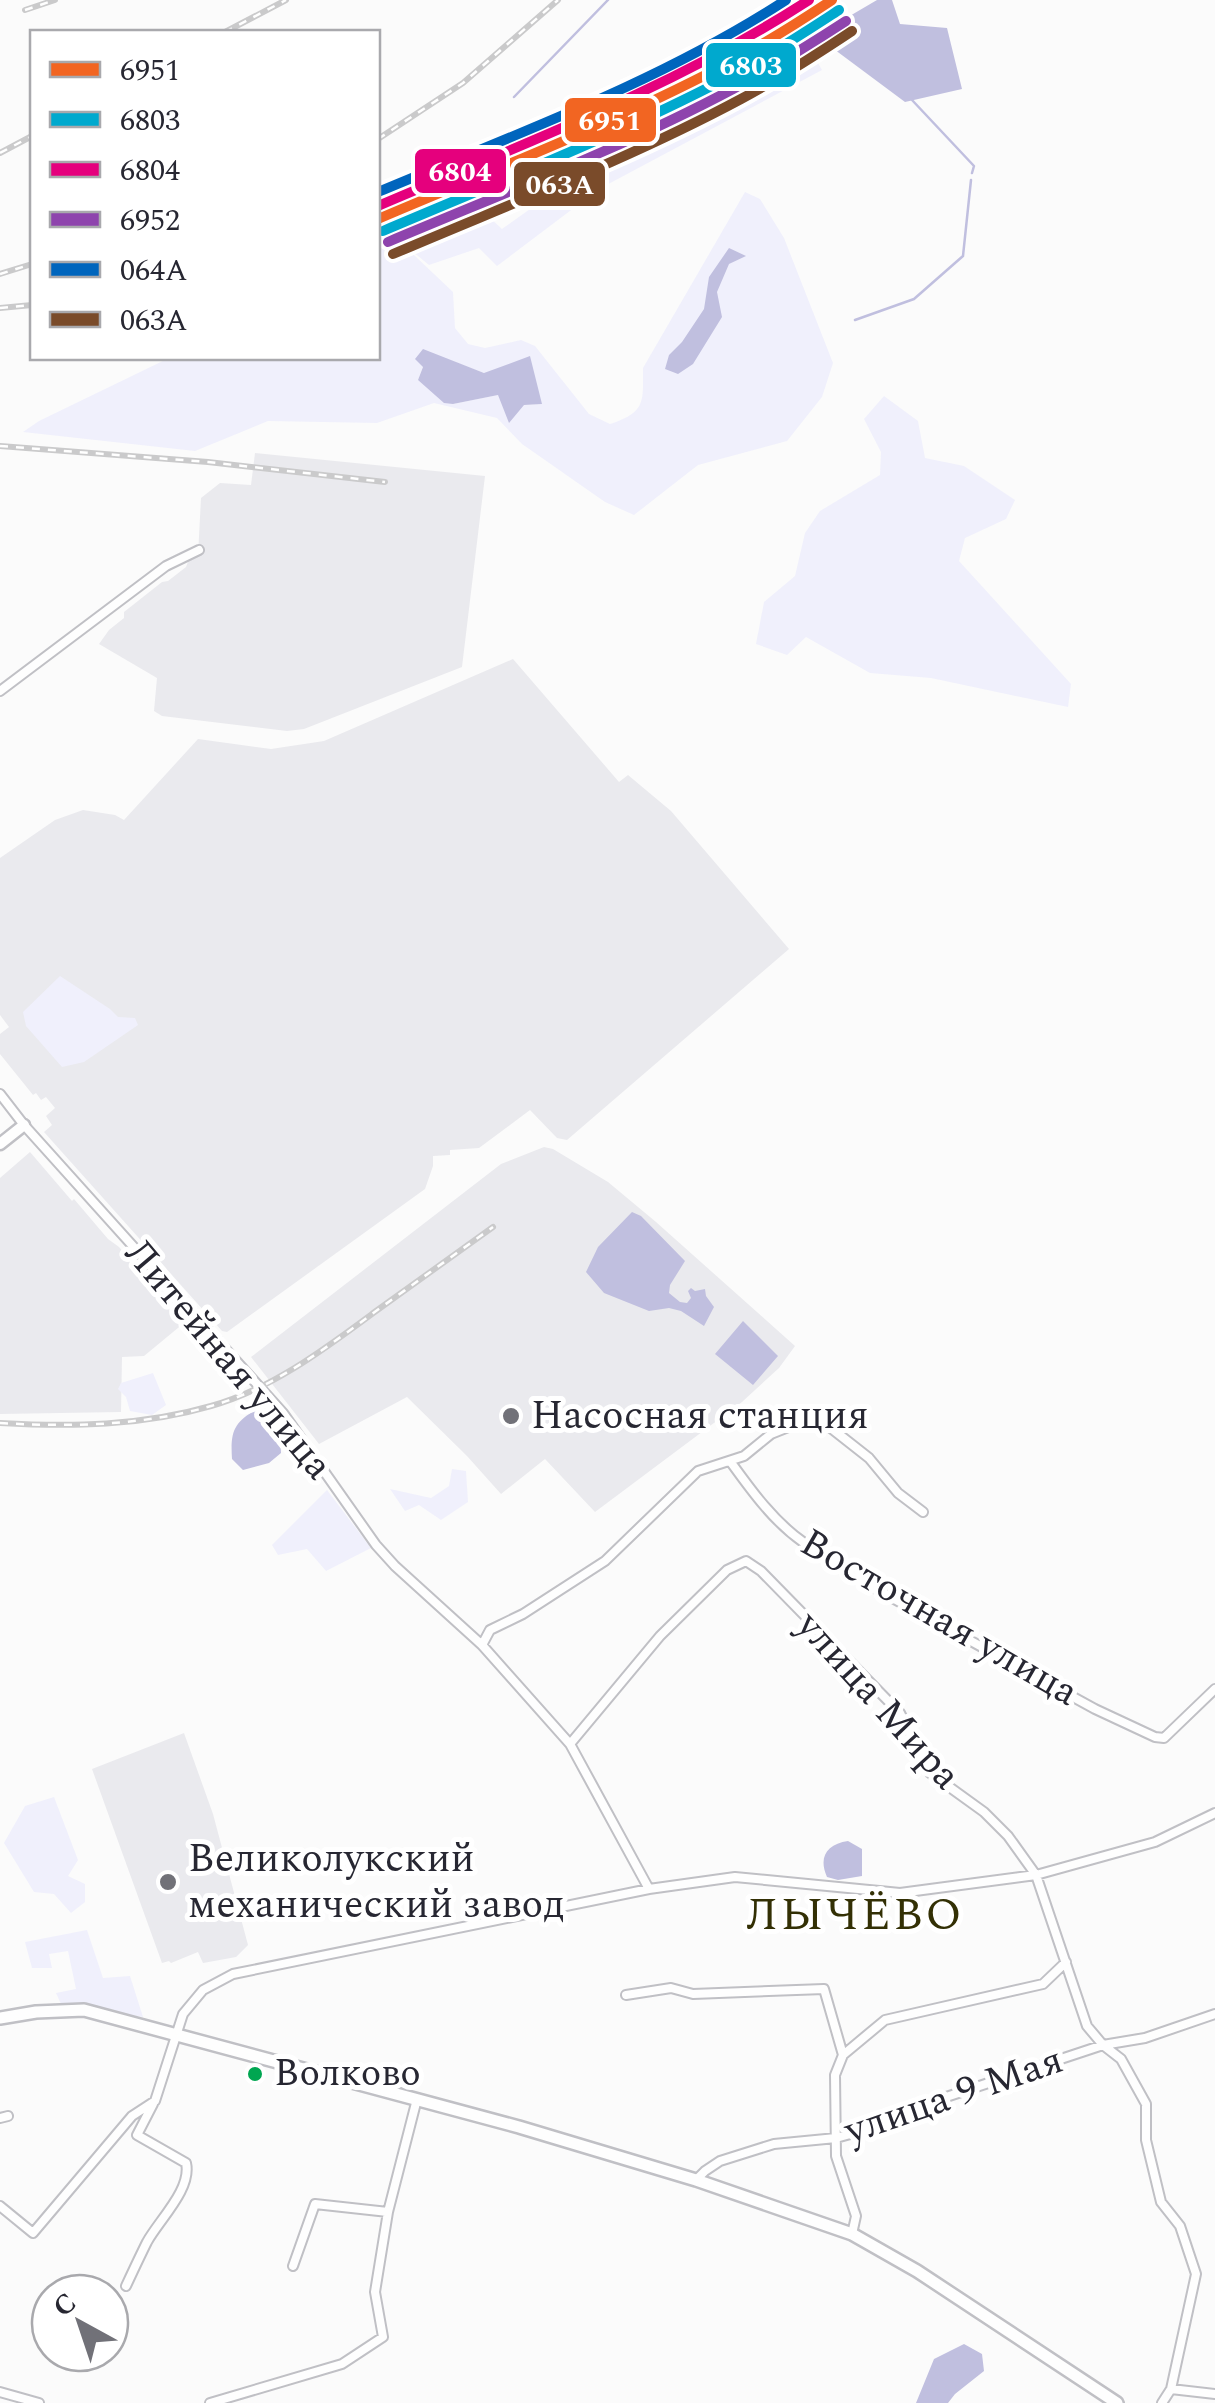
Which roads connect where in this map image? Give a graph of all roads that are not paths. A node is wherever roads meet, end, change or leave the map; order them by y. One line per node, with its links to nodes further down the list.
1 (198, 550): 2 (street)
2 (0, 691)
3 (0, 1094): 4 (street, Литейная улица)
4 (24, 1125): 5 (street); 8 (street, Литейная улица)
5 (0, 1144)
6 (730, 1461): 7 (street); 8 (street); 9 (street, Восточная улица)
7 (923, 1512)
8 (482, 1645): 10 (street, Литейная улица)
9 (1215, 1689)
10 (570, 1744): 12 (street, улица Мира); 13 (street, Литейная улица)
11 (1215, 1812): 12 (street)
12 (1036, 1875): 13 (street); 14 (street, улица Мира)
13 (649, 1888): 18 (street)
14 (1066, 1962): 19 (street, улица Мира); 20 (street)
15 (626, 1994): 20 (street)
16 (1215, 2014): 19 (street, улица 9 Мая)
17 (0, 2018): 18 (main road)
18 (177, 2035): 21 (main road); 22 (street)
19 (1102, 2045): 23 (street, улица 9 Мая); 30 (street, улица Мира)
20 (843, 2055): 23 (street)
21 (417, 2099): 24 (main road); 26 (street)
22 (155, 2101): 25 (street); 29 (street)
23 (836, 2138): 24 (street, улица 9 Мая); 27 (street)
24 (696, 2180): 27 (main road)
25 (0, 2206)
26 (388, 2212): 28 (street); 32 (street)
27 (852, 2234): 37 (main road)
28 (293, 2266)
29 (130, 2278)
30 (1171, 2388): 33 (street); 38 (street, улица Мира)
31 (0, 2392): 34 (street)
32 (241, 2392): 35 (street); 36 (street)
33 (1215, 2394)
34 (38, 2403)
35 (210, 2403)
36 (246, 2403)
37 (1117, 2403)
38 (1162, 2403)

